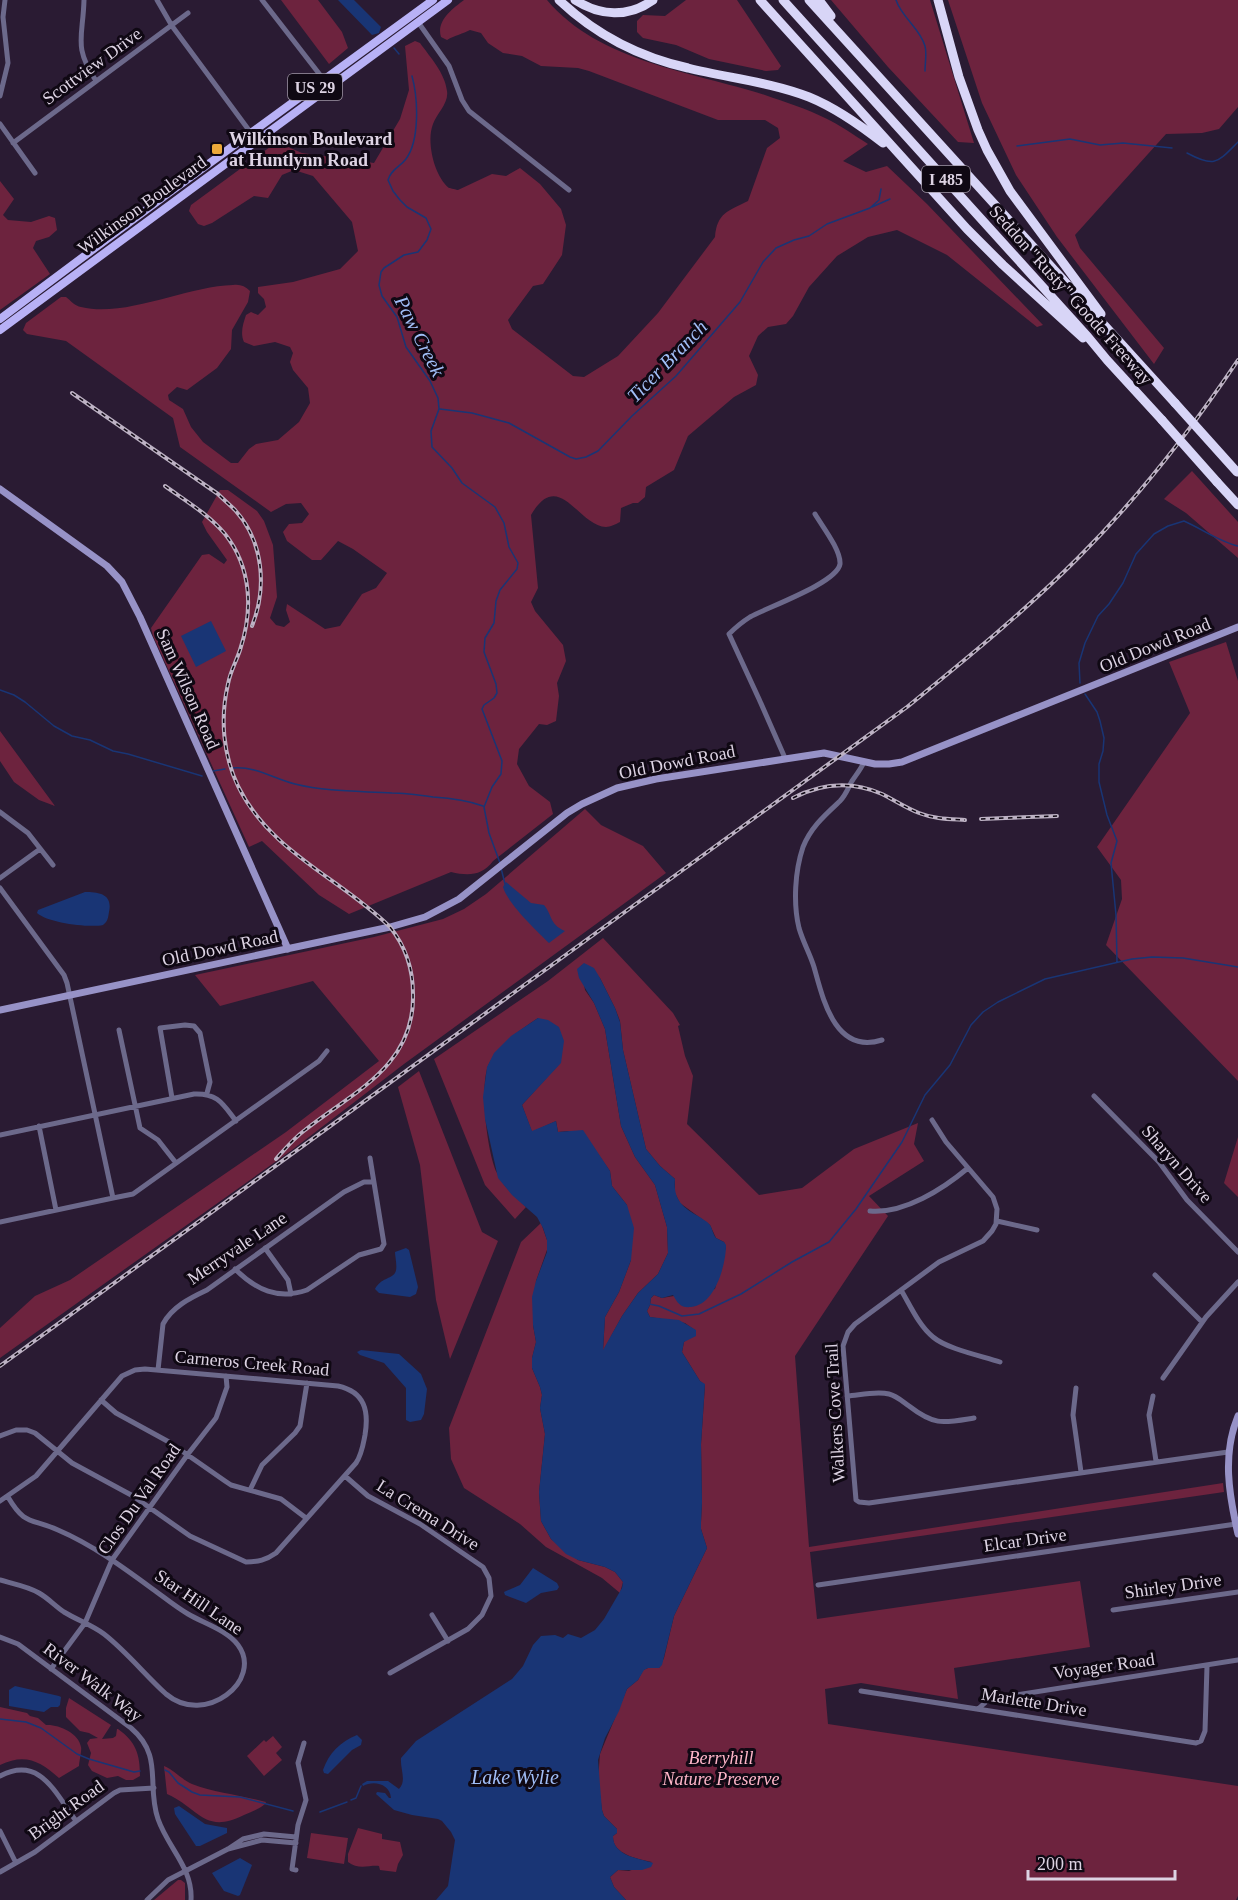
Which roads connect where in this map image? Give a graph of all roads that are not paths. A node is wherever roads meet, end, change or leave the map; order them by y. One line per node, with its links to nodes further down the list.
1 (5, 0): 22 (street)
2 (84, 0): 21 (street)
3 (157, 0): 18 (street)
4 (262, 0): 20 (street)
5 (433, 0): 20 (main road, Wilkinson Boulevard / US 29)
6 (440, 0): 17 (main road)
7 (448, 0): 17 (main road, Wilkinson Boulevard / US 29)
8 (559, 0): 28 (highway)
9 (575, 0): 10 (highway)
10 (653, 0)
11 (760, 0): 28 (highway)
12 (783, 0): 33 (highway, Seddon "Rusty" Goode Freeway / I 485)
13 (809, 0): 19 (highway, Seddon "Rusty" Goode Freeway / I 485)
14 (819, 0): 19 (highway)
15 (938, 0): 32 (highway)
16 (188, 13): 18 (street, Scottview Drive)
17 (418, 22): 23 (main road, Wilkinson Boulevard / US 29); 29 (street)
18 (172, 26): 21 (street, Scottview Drive); 25 (street)
19 (867, 64): 32 (highway, Seddon "Rusty" Goode Freeway / I 485)
20 (324, 80): 23 (main road, Wilkinson Boulevard / US 29)
21 (96, 81): 26 (street, Scottview Drive)
22 (0, 96)
23 (302, 102): 25 (main road, Wilkinson Boulevard / US 29); 31 (main road, Wilkinson Boulevard / US 29)
24 (0, 124): 26 (street)
25 (252, 133): 30 (main road, Wilkinson Boulevard / US 29)
26 (13, 143): 27 (street)
27 (35, 173)
28 (918, 176): 33 (highway)
29 (569, 190)
30 (0, 319)
31 (0, 330)
32 (1129, 352): 34 (highway, Seddon "Rusty" Goode Freeway / I 485, bridge)
33 (1107, 360): 36 (highway, Seddon "Rusty" Goode Freeway / I 485, bridge)
34 (1238, 472)
35 (0, 489): 46 (street, Sam Wilson Road)
36 (1238, 505)
37 (815, 514): 39 (street)
38 (1238, 627): 40 (street, Old Dowd Road)
39 (784, 758): 40 (street, Old Dowd Road); 46 (street, Old Dowd Road)
40 (864, 762): 50 (street)
41 (0, 812): 42 (street)
42 (40, 849): 43 (street); 44 (street)
43 (52, 865)
44 (0, 878)
45 (0, 888): 47 (street)
46 (288, 949): 47 (street, Old Dowd Road)
47 (70, 995): 48 (street, Old Dowd Road); 56 (street)
48 (0, 1010)
49 (119, 1030): 55 (street)
50 (882, 1040)
51 (327, 1051): 57 (street)
52 (207, 1093): 54 (street); 54 (street); 57 (street)
53 (1094, 1096): 72 (street, Sharyn Drive)
54 (172, 1098): 55 (street)
55 (135, 1106): 56 (street); 62 (street)
56 (96, 1114): 59 (street); 65 (street)
57 (236, 1120): 62 (street)
58 (932, 1120): 63 (street)
59 (39, 1126): 60 (street); 66 (street)
60 (0, 1135)
61 (370, 1158): 64 (street)
62 (176, 1163): 65 (street)
63 (968, 1168): 67 (street); 68 (street)
64 (372, 1182): 71 (street, Merryvale Lane); 77 (street)
65 (113, 1198): 66 (street)
66 (56, 1210): 69 (street)
67 (870, 1211)
68 (997, 1221): 70 (street); 76 (street, Walkers Cove Trail)
69 (0, 1222)
70 (1037, 1230)
71 (265, 1248): 73 (street, Merryvale Lane); 77 (street)
72 (1238, 1252)
73 (235, 1269): 77 (street); 80 (street, Merryvale Lane)
74 (1155, 1275): 78 (street)
75 (1238, 1282): 78 (street)
76 (901, 1290): 79 (street); 85 (street, Walkers Cove Trail)
77 (291, 1294)
78 (1202, 1322): 82 (street)
79 (1000, 1362)
80 (158, 1370): 81 (street, Carneros Creek Road); 87 (street, Carneros Creek Road)
81 (226, 1376): 83 (street, Carneros Creek Road); 93 (street, Clos Du Val Road)
82 (1163, 1378)
83 (307, 1383): 96 (street, Carneros Creek Road); 97 (street)
84 (1076, 1388): 95 (street)
85 (847, 1396): 89 (street); 95 (street, Walkers Cove Trail)
86 (1153, 1396): 94 (street)
87 (101, 1400): 91 (street, Carneros Creek Road); 93 (street)
88 (1238, 1416): 92 (street)
89 (974, 1418)
90 (0, 1436): 91 (street)
91 (57, 1451): 98 (street, Carneros Creek Road); 100 (street, Carneros Creek Road)
92 (1228, 1452): 94 (street, Walkers Cove Trail); 102 (street)
93 (188, 1454): 97 (street); 100 (street, Clos Du Val Road)
94 (1156, 1461): 95 (street, Walkers Cove Trail)
95 (1081, 1472)
96 (345, 1476): 101 (street, Carneros Creek Road); 112 (street, La Crema Drive)
97 (250, 1490): 101 (street)
98 (8, 1497): 99 (street, Carneros Creek Road); 104 (street, Star Hill Lane)
99 (0, 1501)
100 (150, 1508): 101 (street, Carneros Creek Road); 104 (street, Clos Du Val Road)
101 (306, 1518)
102 (1236, 1524): 103 (street); 106 (street, Elcar Drive)
103 (1238, 1534)
104 (112, 1560): 110 (street, Clos Du Val Road); 110 (street, Star Hill Lane)
105 (0, 1580): 110 (street, Star Hill Lane)
106 (818, 1585)
107 (1238, 1592): 108 (street, Shirley Drive)
108 (1113, 1610)
109 (432, 1615): 112 (street)
110 (85, 1623): 115 (street, Clos Du Val Road)
111 (0, 1637): 115 (street, River Walk Way)
112 (448, 1641): 116 (street, La Crema Drive)
113 (1238, 1660): 114 (street, Voyager Road)
114 (1207, 1665): 118 (street, Voyager Road); 118 (street, Marlette Drive)
115 (51, 1669): 121 (street, River Walk Way)
116 (390, 1673)
117 (861, 1691): 118 (street, Marlette Drive)
118 (978, 1709)
119 (304, 1743): 124 (street)
120 (0, 1776): 122 (street)
121 (154, 1788): 122 (street, Bright Road); 126 (street, River Walk Way)
122 (76, 1821): 125 (street, Bright Road)
123 (0, 1831): 125 (street)
124 (296, 1840): 126 (street); 127 (street)
125 (16, 1863): 128 (street, Bright Road)
126 (186, 1869): 129 (street); 130 (street, River Walk Way)
127 (296, 1870)
128 (0, 1872)
129 (147, 1900)
130 (191, 1900)

